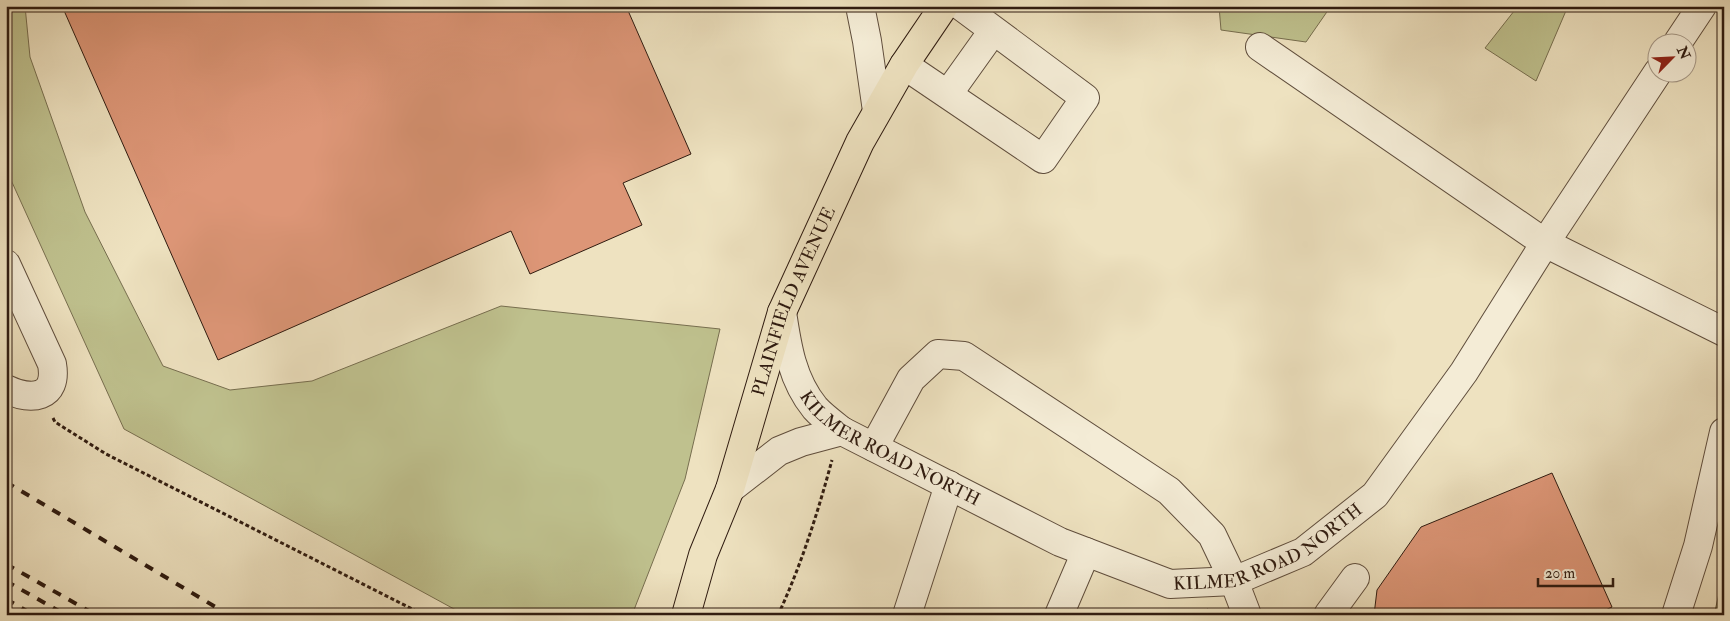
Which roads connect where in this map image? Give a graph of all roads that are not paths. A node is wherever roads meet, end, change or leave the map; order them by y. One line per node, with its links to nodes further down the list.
1 (860, 6): 11 (street)
2 (944, 6): 8 (main road, PLAINFIELD AVENUE)
3 (961, 6): 5 (street)
4 (1702, 6): 6 (street)
5 (993, 31): 10 (street); 10 (street)
6 (1685, 32)
7 (1260, 47): 12 (street)
8 (904, 65): 10 (street); 11 (main road, PLAINFIELD AVENUE)
9 (1651, 82): 12 (street, KILMER ROAD NORTH)
10 (948, 94)
11 (877, 111): 14 (main road, PLAINFIELD AVENUE)
12 (1545, 243): 15 (street); 24 (street, KILMER ROAD NORTH)
13 (6, 264): 16 (street)
14 (782, 312): 17 (street, KILMER ROAD NORTH); 21 (main road, PLAINFIELD AVENUE)
15 (1724, 332)
16 (6, 389)
17 (842, 431): 19 (street, KILMER ROAD NORTH); 21 (street)
18 (1724, 432): 30 (street)
19 (874, 447): 20 (street, KILMER ROAD NORTH); 24 (street)
20 (949, 485): 22 (street, KILMER ROAD NORTH); 26 (street)
21 (730, 489): 25 (main road, PLAINFIELD AVENUE)
22 (1086, 552): 24 (street, KILMER ROAD NORTH); 27 (street)
23 (1355, 578): 29 (street)
24 (1234, 581): 28 (street)
25 (686, 615)
26 (907, 615)
27 (1059, 615)
28 (1247, 615)
29 (1328, 615)
30 (1676, 615)

